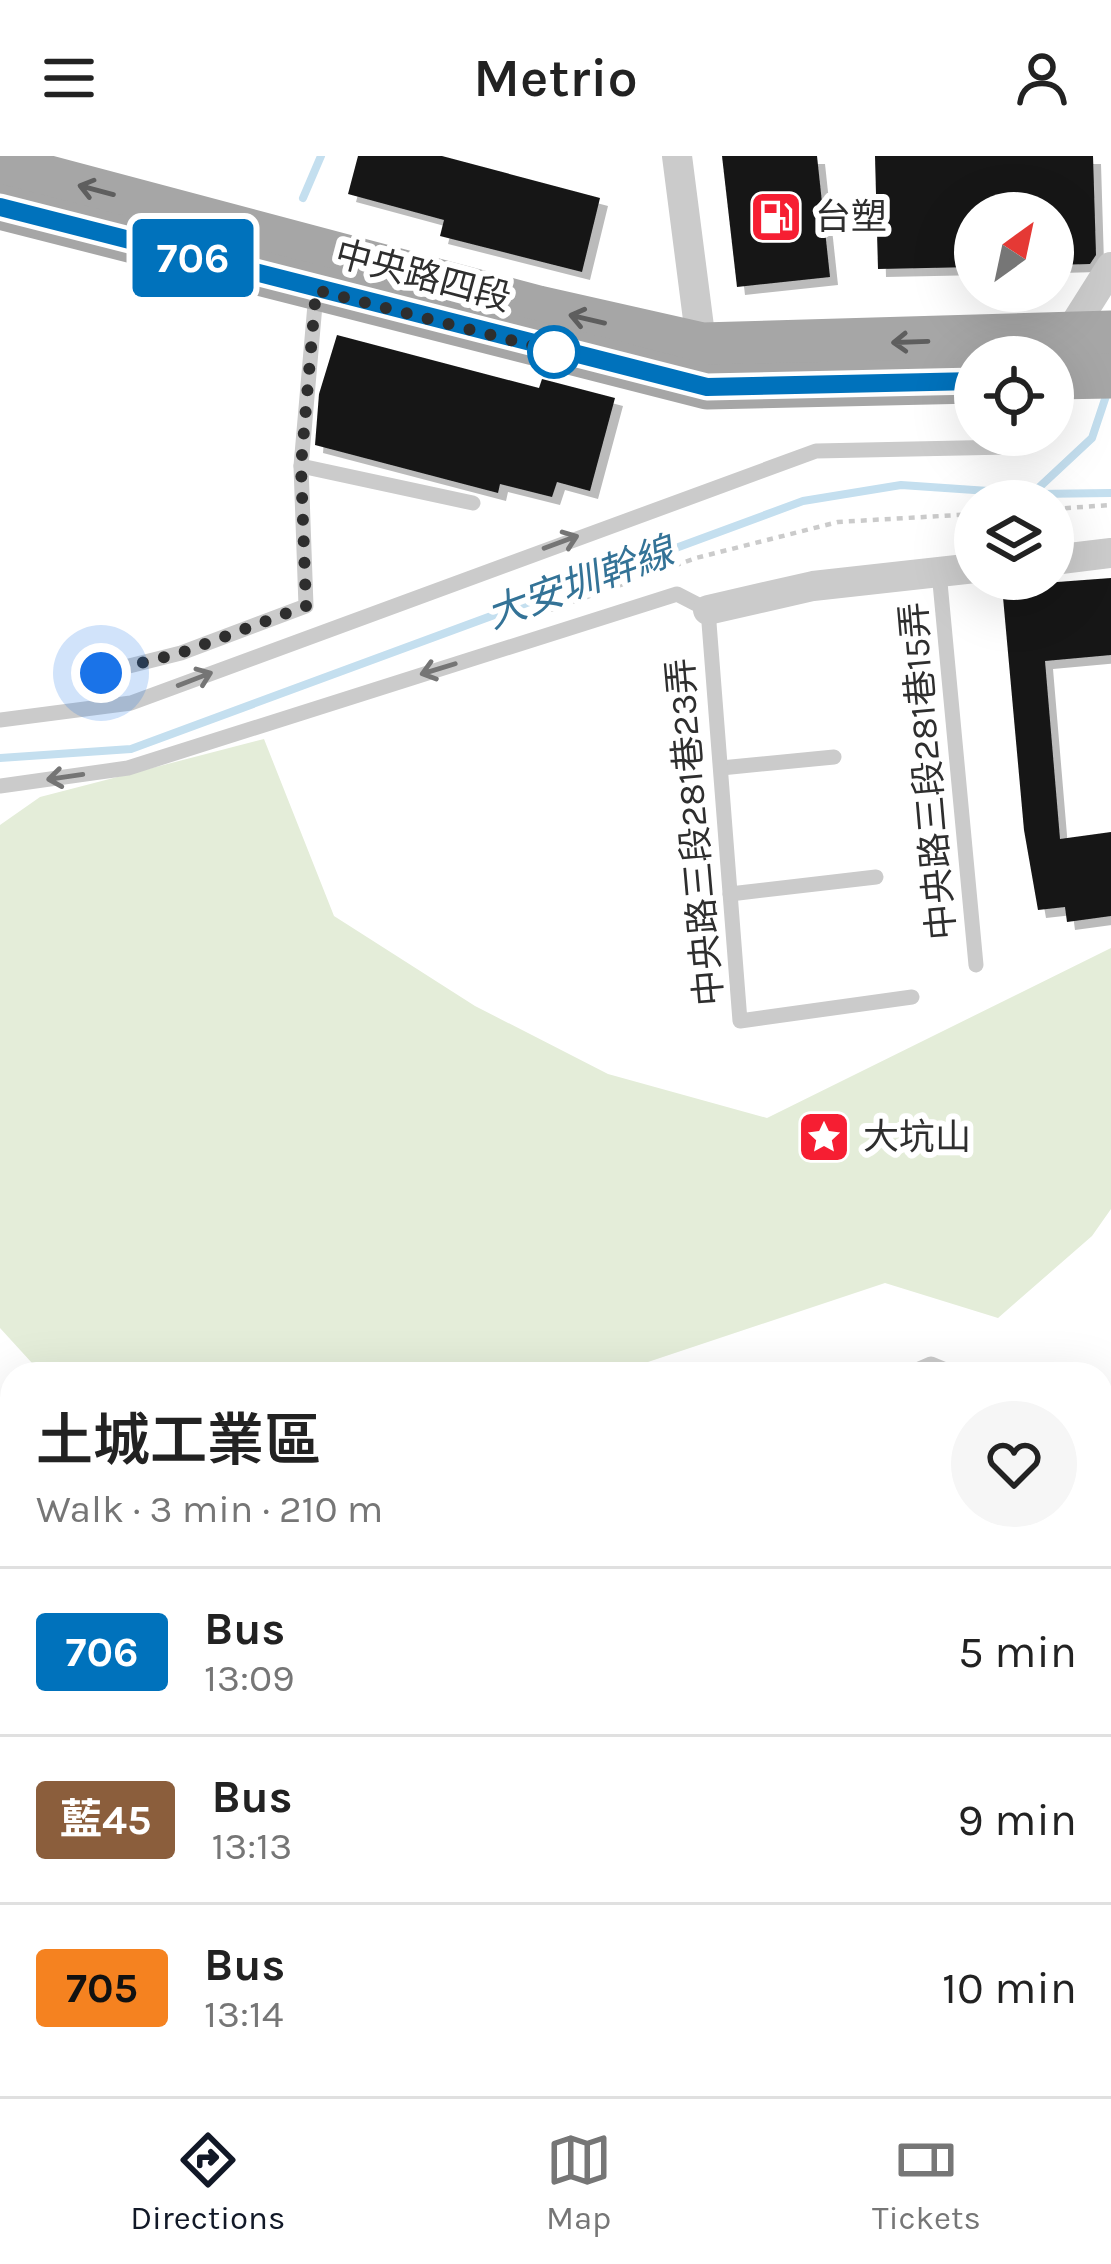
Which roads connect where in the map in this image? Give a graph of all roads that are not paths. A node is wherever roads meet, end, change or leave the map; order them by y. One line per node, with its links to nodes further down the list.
1 (677, 156): 7 (street)
2 (0, 165): 5 (main road, 中央路四段, one-way to 2)
3 (0, 207): 5 (main road, 中央路四段)
4 (1111, 266): 6 (street)
5 (321, 270): 7 (main road, 中央路四段); 10 (lane)
6 (1087, 360): 7 (main road, 中央路四段, one-way to 7)
7 (705, 366): 8 (main road, 中央路四段)
8 (954, 380)
9 (954, 448): 18 (lane, one-way to 9)
10 (301, 466): 11 (lane); 17 (lane)
11 (472, 503)
12 (1111, 553): 13 (street)
13 (1074, 557)
14 (954, 570): 15 (street)
15 (939, 572): 16 (street); 24 (lane, 中央路三段281巷15弄)
16 (708, 610): 20 (lane, 中央路三段281巷23弄); 21 (lane, one-way to 21)
17 (101, 673)
18 (0, 721)
19 (834, 758): 20 (lane)
20 (721, 768): 23 (lane, 中央路三段281巷23弄)
21 (0, 786)
22 (876, 877): 23 (lane)
23 (730, 894): 25 (lane, 中央路三段281巷23弄)
24 (976, 965)
25 (912, 997)

